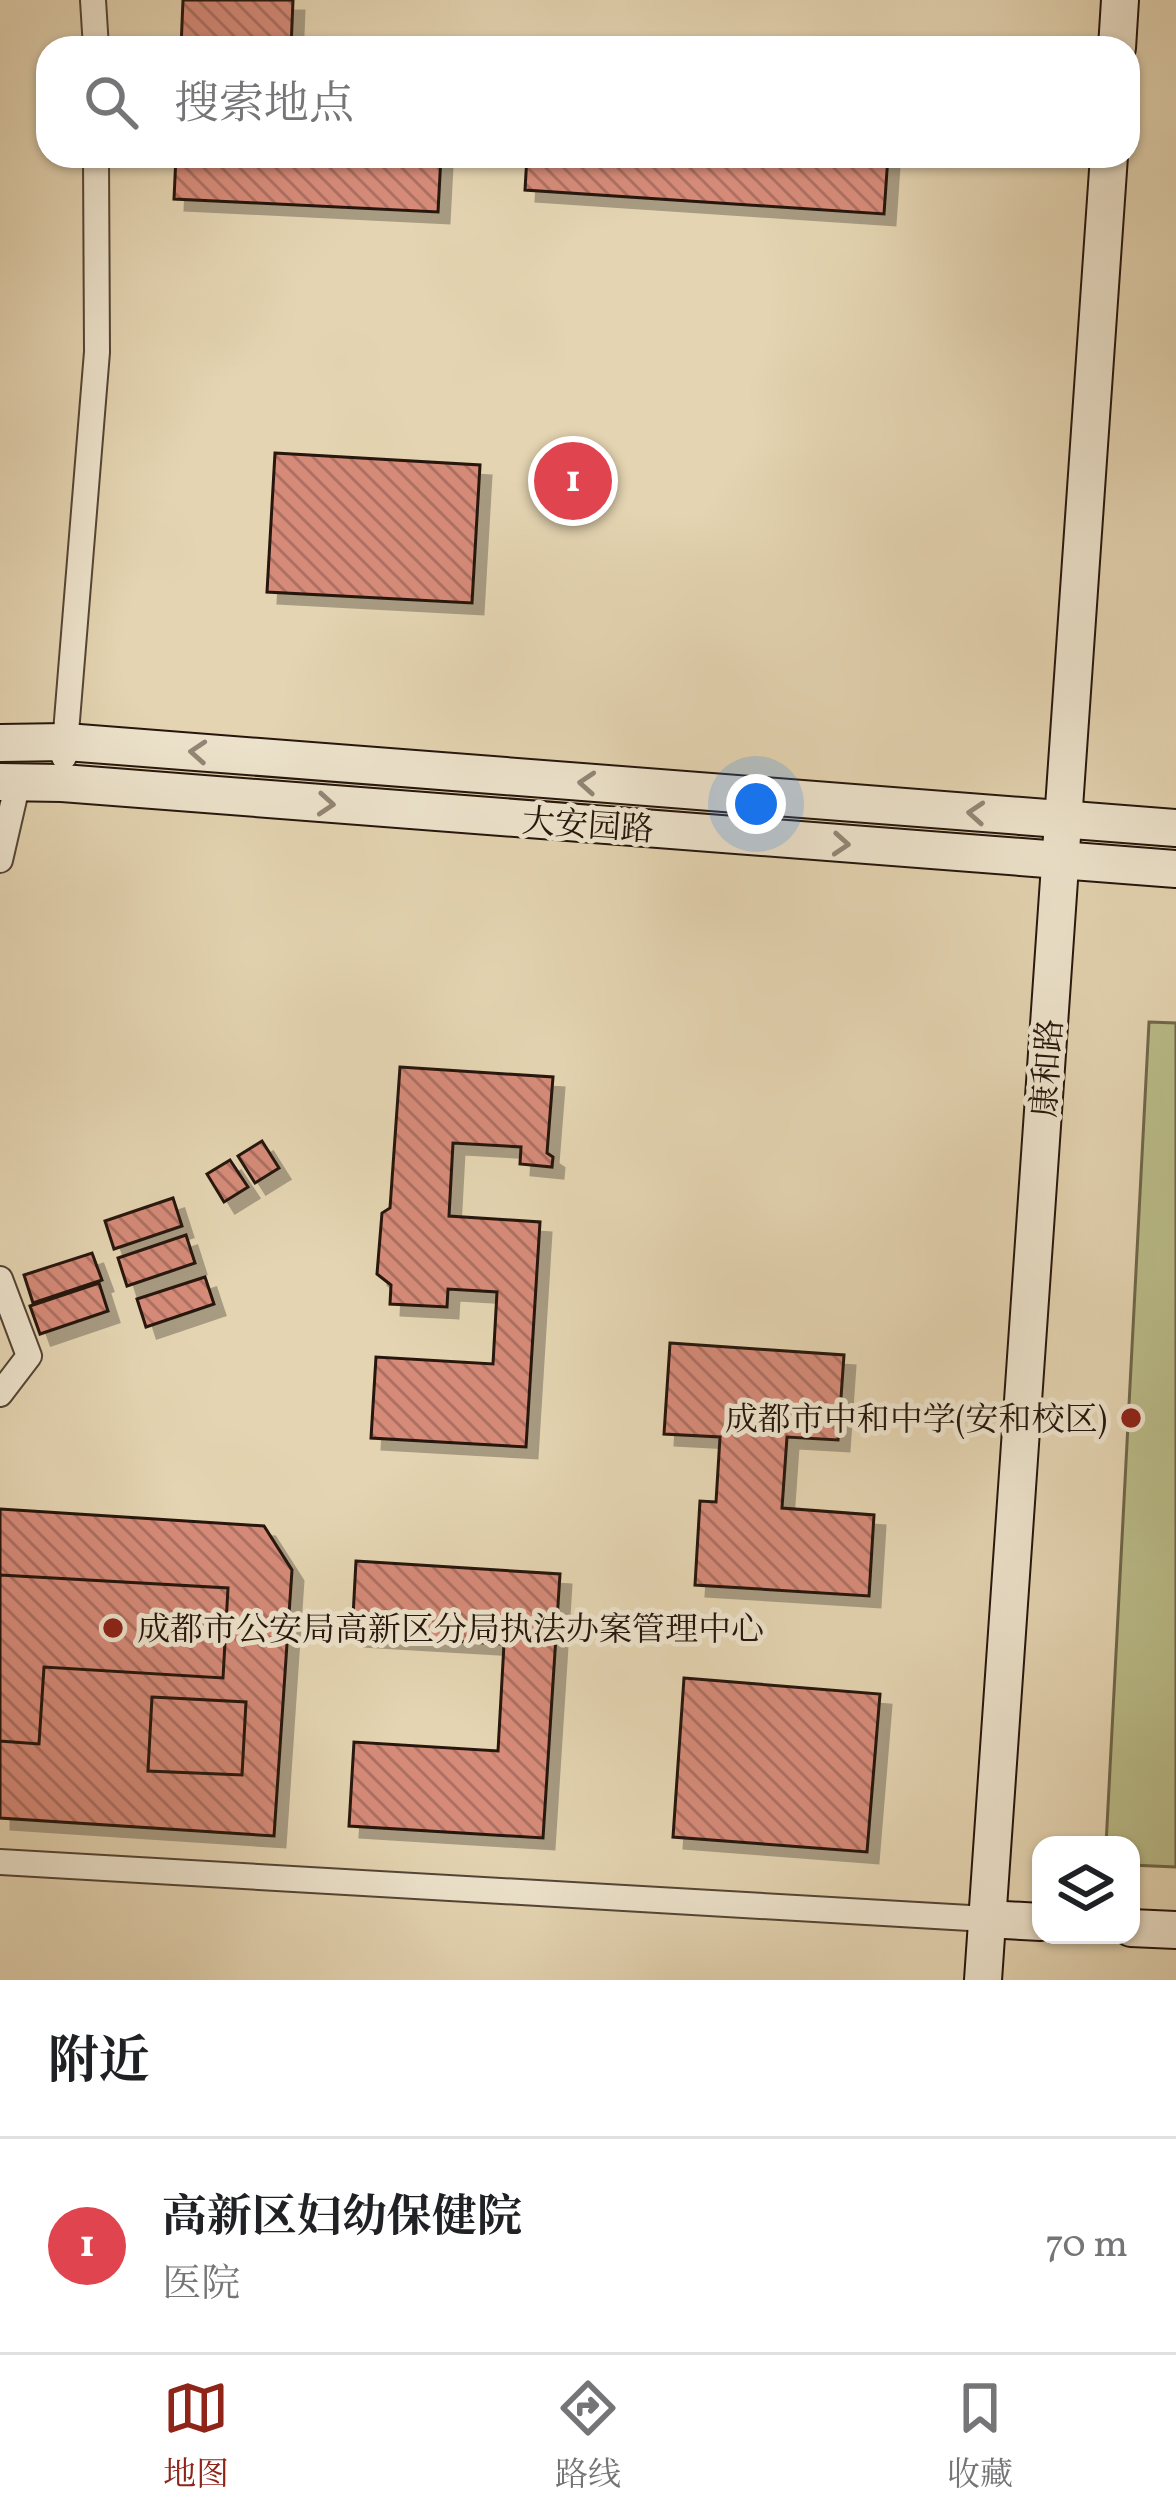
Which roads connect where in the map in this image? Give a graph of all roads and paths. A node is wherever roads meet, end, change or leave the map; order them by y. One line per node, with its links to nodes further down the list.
1 (93, 0): 3 (street)
2 (1120, 0): 4 (street)
3 (95, 36)
4 (1118, 36)
5 (96, 168): 7 (street)
6 (1108, 168): 11 (street, 康和路)
7 (66, 742): 8 (street); 10 (street); 11 (street, one-way to 7)
8 (0, 743)
9 (9, 782): 10 (street, 大安园路); 13 (street)
10 (62, 783): 14 (street, 大安园路, one-way to 14)
11 (1064, 820): 12 (street); 14 (street, 康和路)
12 (1176, 828)
13 (0, 860)
14 (1060, 861): 15 (street, 大安园路); 19 (street, 康和路)
15 (1176, 869)
16 (0, 1279): 17 (street)
17 (0, 1394)
18 (0, 1862): 19 (street)
19 (987, 1919): 20 (street); 23 (street, 康和路)
20 (1032, 1922)
21 (1140, 1928): 22 (street)
22 (1176, 1930)
23 (983, 1980)

